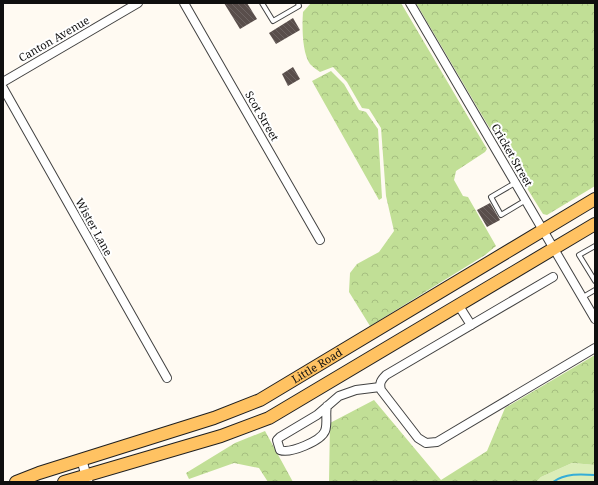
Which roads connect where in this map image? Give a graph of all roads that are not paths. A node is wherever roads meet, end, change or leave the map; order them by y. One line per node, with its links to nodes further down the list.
1 (138, 3): 6 (street, Canton Avenue)
2 (184, 3): 13 (street, Scot Street)
3 (262, 3): 4 (lane)
4 (298, 3)
5 (410, 3): 8 (street, Cricket Street)
6 (3, 82)
7 (3, 88): 24 (street, Wister Lane)
8 (516, 183): 10 (street, Cricket Street); 10 (lane)
9 (595, 199): 12 (main road, Little Road)
10 (526, 200): 12 (street, Cricket Street)
11 (595, 224): 15 (main road, Little Road)
12 (543, 230): 15 (street, Cricket Street); 27 (main road, Little Road)
13 (320, 240)
14 (595, 246): 17 (lane)
15 (554, 249): 19 (street, Cricket Street); 20 (main road, Little Road)
16 (553, 277): 22 (street)
17 (595, 281)
18 (595, 290): 19 (lane)
19 (583, 297): 21 (street, Cricket Street)
20 (459, 306): 22 (street); 28 (main road, Little Road)
21 (595, 319)
22 (471, 325): 25 (street)
23 (595, 348): 25 (street)
24 (167, 378)
25 (380, 387): 26 (street)
26 (327, 406): 26 (street)
27 (82, 460): 28 (street); 29 (main road, Little Road)
28 (87, 478): 30 (main road, Little Road)
29 (16, 482)
30 (64, 482)

